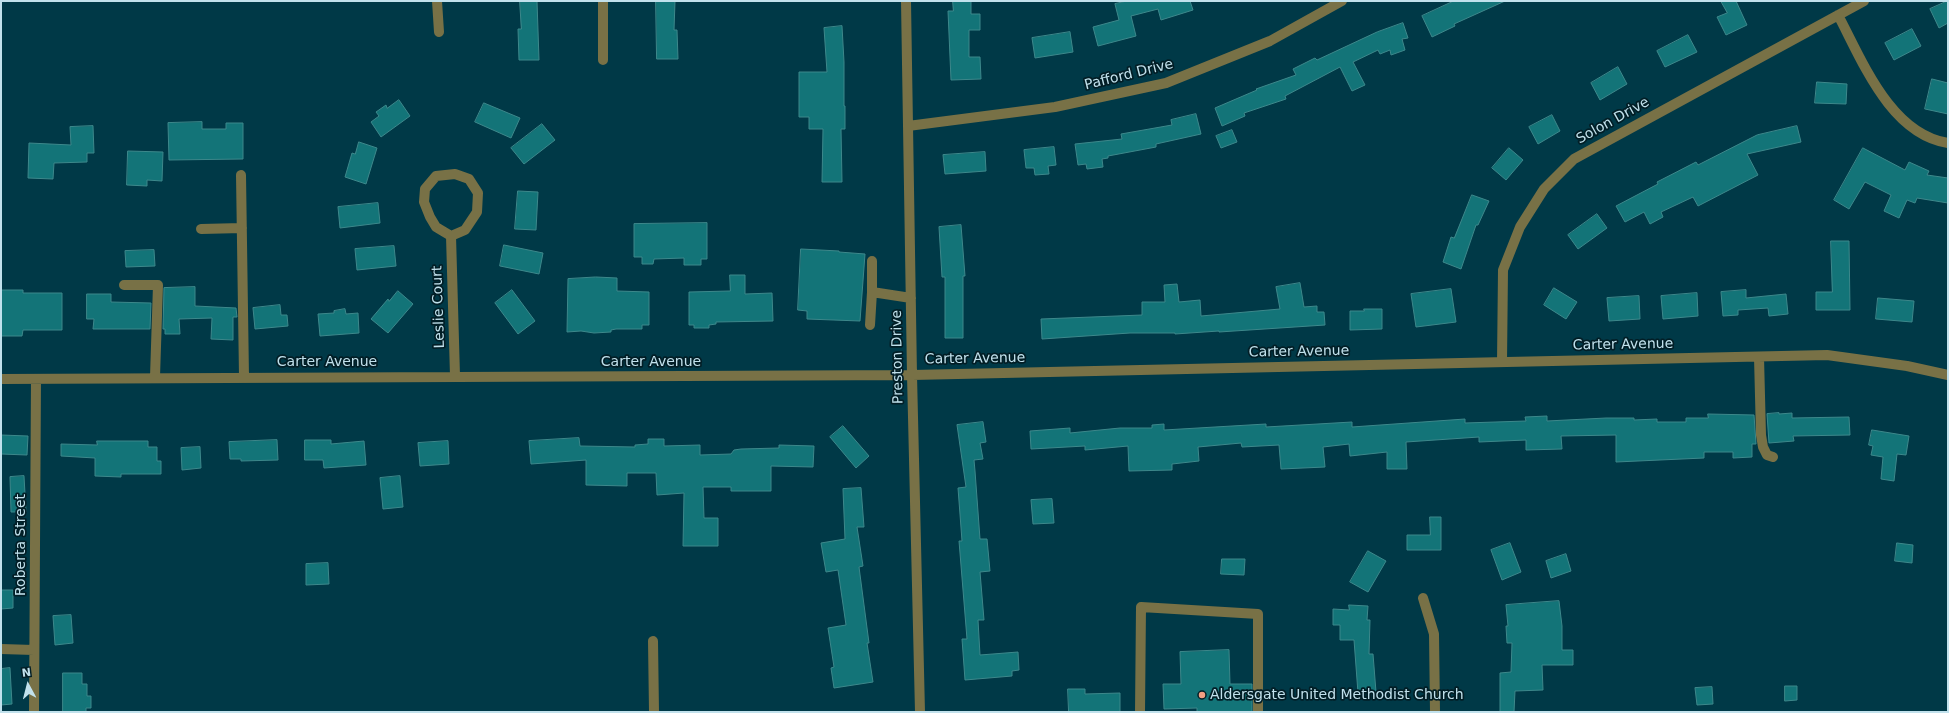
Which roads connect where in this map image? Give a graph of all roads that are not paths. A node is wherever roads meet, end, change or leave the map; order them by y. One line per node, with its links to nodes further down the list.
1 (437, 1): 7 (street)
2 (603, 1): 8 (street)
3 (906, 1): 9 (street, Preston Drive)
4 (1342, 1): 9 (street, Pafford Drive)
5 (1864, 1): 6 (street, Solon Drive)
6 (1838, 15): 10 (street); 21 (street, Solon Drive)
7 (439, 32)
8 (604, 60)
9 (908, 126): 18 (street, Preston Drive)
10 (1948, 143)
11 (241, 175): 12 (street)
12 (242, 228): 13 (street); 26 (street)
13 (201, 229)
14 (451, 236): 14 (street); 24 (street, Leslie Court)
15 (872, 261): 17 (street)
16 (124, 284): 25 (street)
17 (872, 292): 18 (street); 19 (street)
18 (911, 298): 22 (street, Preston Drive)
19 (870, 325)
20 (1759, 357): 21 (street, Carter Avenue); 23 (street, Carter Avenue); 29 (street)
21 (1502, 362): 22 (street, Carter Avenue)
22 (912, 375): 24 (street, Carter Avenue); 36 (street, Preston Drive)
23 (1948, 375)
24 (455, 376): 26 (street, Carter Avenue)
25 (155, 377): 26 (street, Carter Avenue); 28 (street, Carter Avenue)
26 (244, 377)
27 (1, 378): 28 (street, Carter Avenue)
28 (36, 379): 33 (street, Roberta Street)
29 (1773, 457)
30 (1423, 598): 39 (street)
31 (652, 641): 35 (street)
32 (1, 649): 33 (street)
33 (34, 650): 34 (street, Roberta Street)
34 (34, 712)
35 (654, 712)
36 (920, 712)
37 (1140, 712): 38 (street)
38 (1258, 712)
39 (1435, 712)

